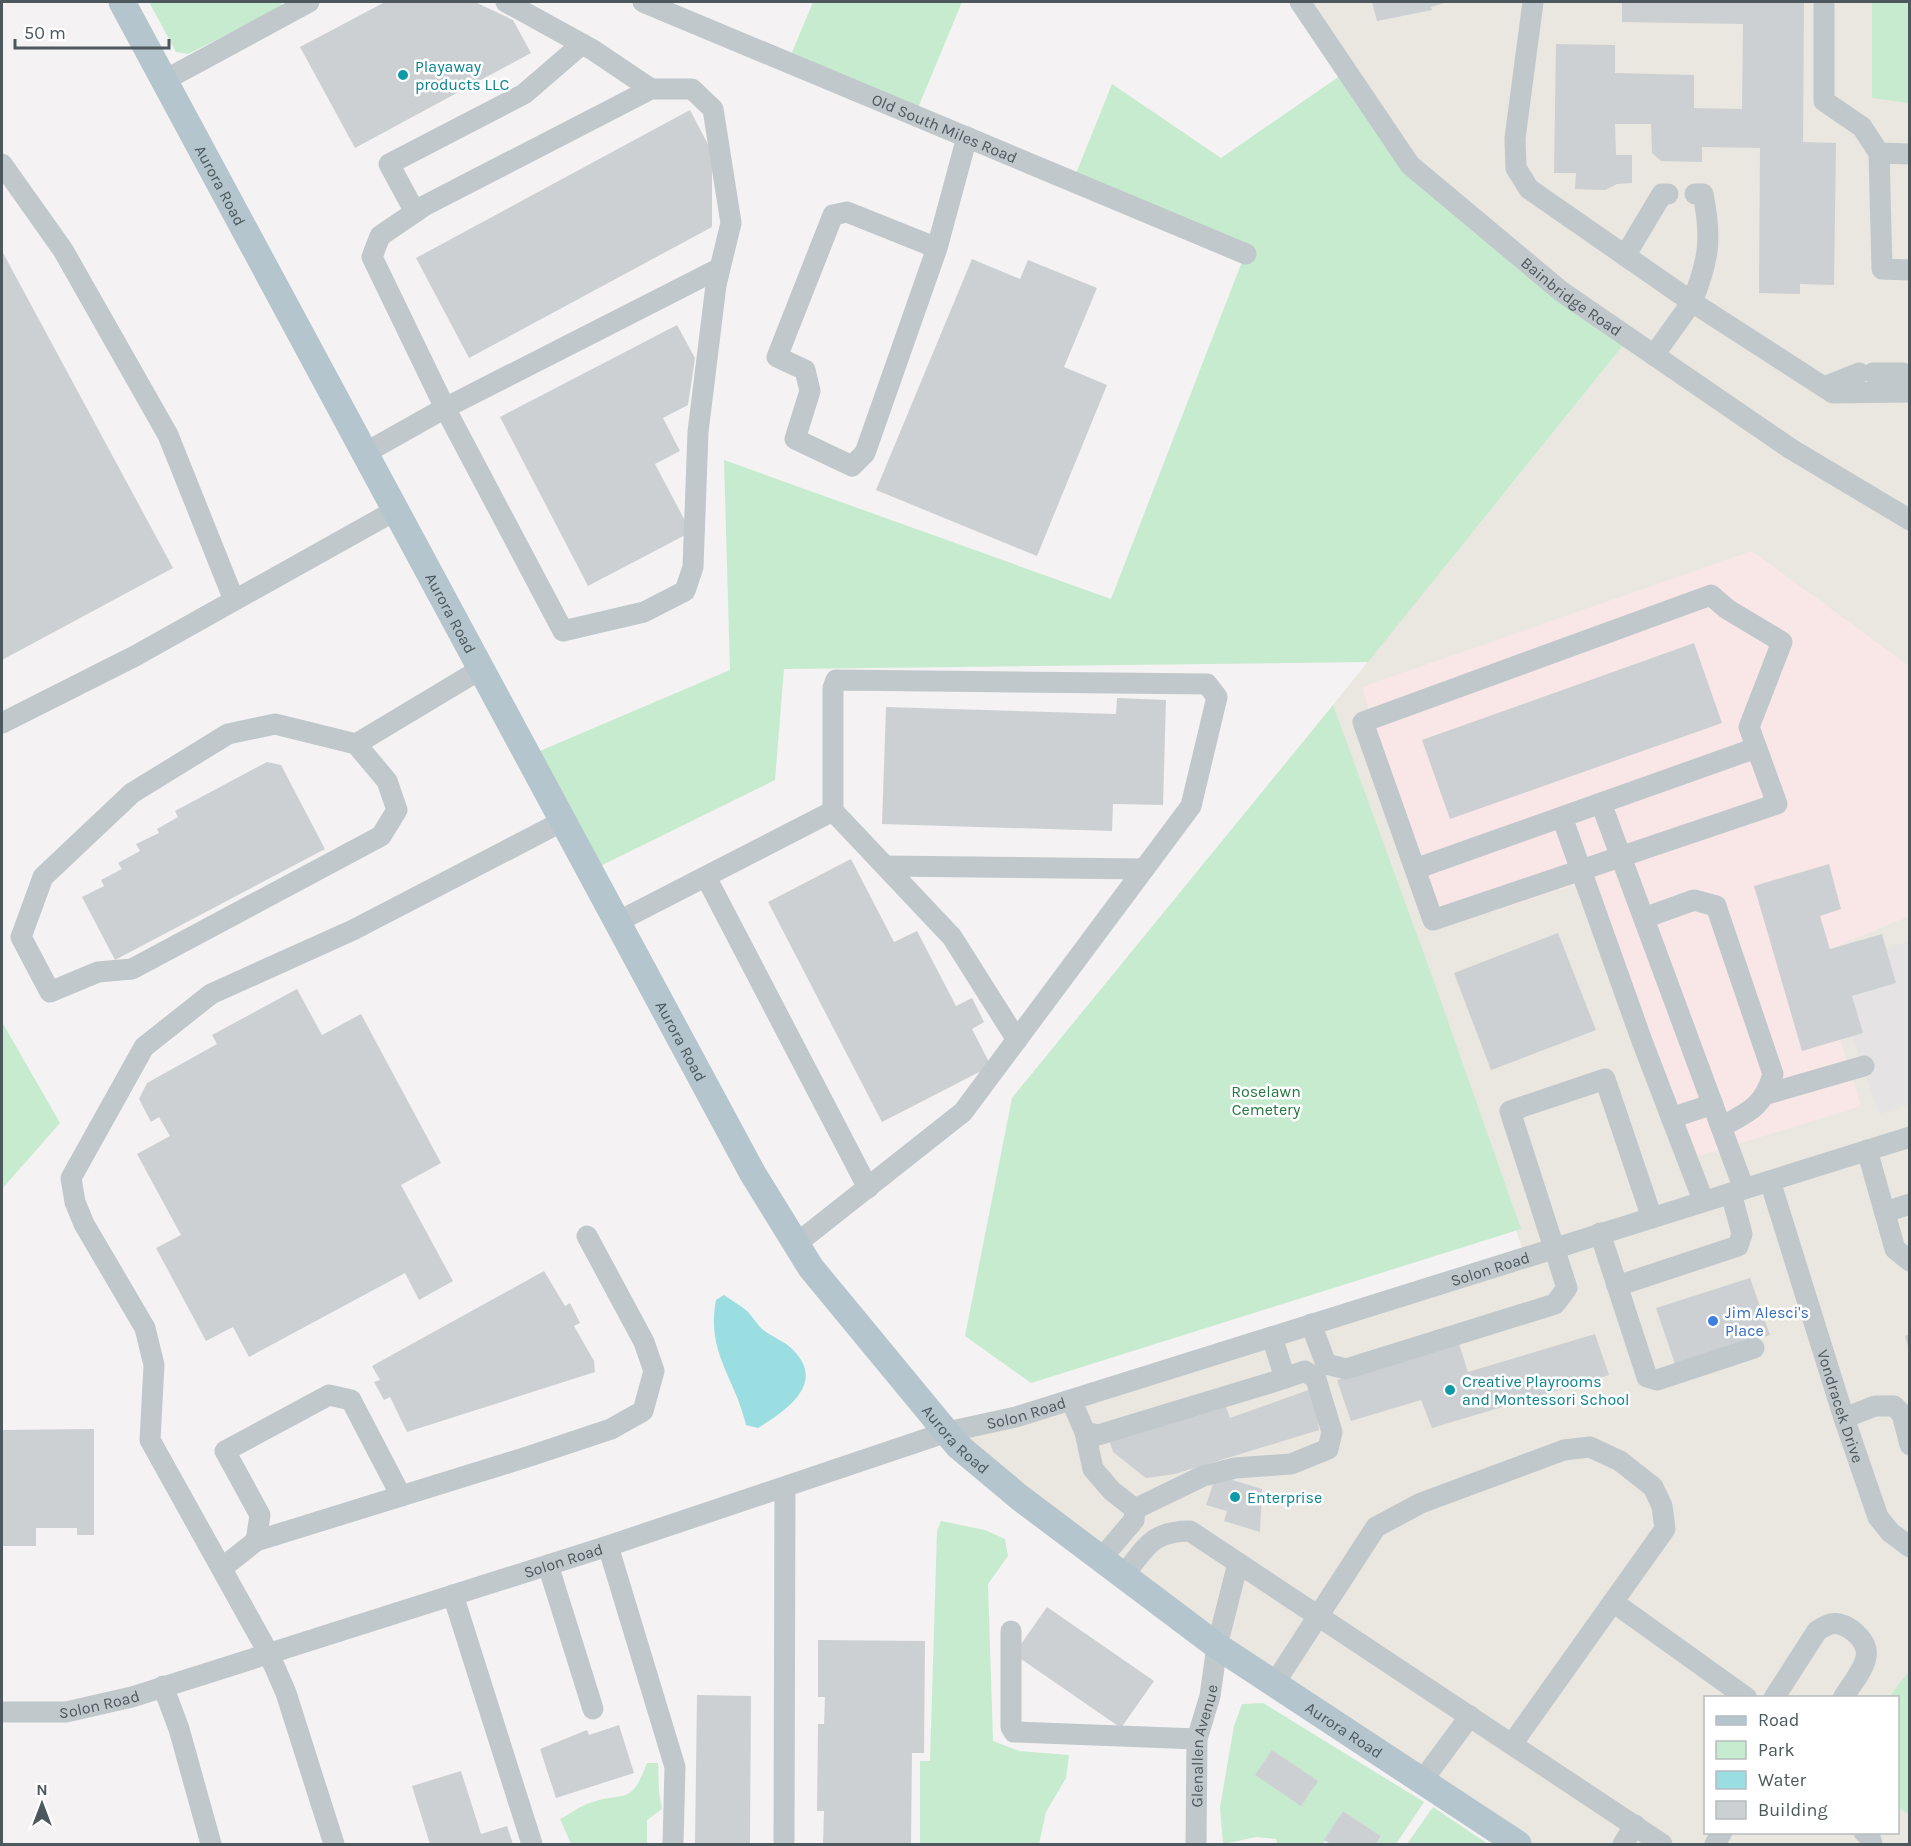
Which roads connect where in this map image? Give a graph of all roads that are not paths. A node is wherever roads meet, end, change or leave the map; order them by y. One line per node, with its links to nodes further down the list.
1 (122, 2): 9 (main road, Aurora Road)
2 (309, 2): 9 (street)
3 (506, 2): 8 (street)
4 (643, 2): 11 (street, Old South Miles Road)
5 (1300, 2): 24 (street, Bainbridge Road)
6 (1533, 2): 20 (street)
7 (1824, 2): 12 (street)
8 (582, 44): 10 (street); 17 (street)
9 (165, 80): 29 (main road, Aurora Road)
10 (651, 89): 17 (street); 21 (street)
11 (967, 137): 18 (street); 19 (street, Old South Miles Road)
12 (1879, 153): 13 (street); 22 (street)
13 (1910, 154)
14 (2, 164): 32 (street)
15 (1668, 194): 20 (street)
16 (1695, 194): 23 (street)
17 (415, 212): 28 (street)
18 (937, 248): 18 (street)
19 (1246, 254)
20 (1625, 256): 23 (street)
21 (718, 269): 28 (street); 28 (street)
22 (1910, 270)
23 (1692, 302): 24 (street); 26 (street)
24 (1654, 355): 31 (street, Bainbridge Road)
25 (1910, 377): 26 (street)
26 (1824, 387): 27 (street)
27 (1910, 392)
28 (445, 408): 29 (street)
29 (365, 453): 30 (main road, Aurora Road)
30 (396, 510): 32 (street); 33 (main road, Aurora Road)
31 (1910, 520)
32 (234, 600): 34 (street)
33 (481, 669): 35 (street); 40 (main road, Aurora Road)
34 (2, 723)
35 (356, 744): 35 (street)
36 (1756, 748): 37 (street); 41 (street); 44 (street)
37 (1601, 803): 39 (street); 41 (street)
38 (833, 811): 42 (street); 43 (street); 46 (street)
39 (1562, 817): 44 (street); 45 (street)
40 (563, 821): 48 (main road, Aurora Road); 88 (street)
41 (1622, 858): 45 (street); 47 (street)
42 (886, 866): 43 (street); 49 (street)
43 (1144, 869): 49 (street)
44 (1415, 869): 45 (street)
45 (1582, 872): 53 (street)
46 (706, 877): 48 (street); 58 (street)
47 (1644, 918): 51 (street); 52 (street)
48 (617, 922): 66 (main road, Aurora Road)
49 (1017, 1040): 58 (street)
50 (1864, 1066): 51 (street)
51 (1767, 1094): 54 (street)
52 (1713, 1104): 53 (street); 54 (street)
53 (1671, 1118): 60 (street)
54 (1721, 1127): 59 (street)
55 (1910, 1137): 56 (street, Solon Road)
56 (1868, 1150): 57 (street, Solon Road); 62 (street)
57 (1770, 1181): 59 (street, Solon Road); 75 (street, Vondracek Drive)
58 (868, 1188): 66 (street)
59 (1738, 1191): 60 (street, Solon Road); 69 (street)
60 (1702, 1200): 63 (street, Solon Road)
61 (1910, 1204): 62 (street)
62 (1885, 1212): 68 (street)
63 (1652, 1218): 64 (street, Solon Road); 67 (street)
64 (1600, 1233): 67 (street, Solon Road); 69 (street)
65 (587, 1236): 80 (street)
66 (796, 1244): 76 (main road, Aurora Road)
67 (1556, 1247): 70 (street, Solon Road); 70 (street)
68 (1910, 1262)
69 (1617, 1286): 72 (street)
70 (1311, 1324): 71 (street, Solon Road)
71 (1272, 1337): 73 (street); 74 (street, Solon Road)
72 (1754, 1348)
73 (1285, 1378): 77 (street); 81 (street)
74 (1071, 1400): 76 (street, Solon Road); 77 (street)
75 (1844, 1418): 78 (street); 84 (street, Vondracek Drive)
76 (947, 1432): 79 (street, Solon Road); 85 (main road, Aurora Road)
77 (1085, 1432): 81 (street)
78 (1910, 1445)
79 (785, 1487): 83 (street, Solon Road); 113 (street)
80 (401, 1496): 82 (street); 82 (street)
81 (1135, 1509): 85 (street)
82 (256, 1541): 88 (street)
83 (608, 1546): 87 (street, Solon Road); 112 (street)
84 (1910, 1547)
85 (1101, 1559): 89 (main road, Aurora Road)
86 (1238, 1563): 89 (street); 92 (street); 94 (street, Glenallen Avenue)
87 (548, 1565): 90 (street, Solon Road); 101 (street)
88 (222, 1568): 95 (street)
89 (1123, 1575): 94 (main road, Aurora Road)
90 (453, 1595): 95 (street, Solon Road); 111 (street)
91 (1613, 1602): 92 (street); 98 (street); 105 (street)
92 (1317, 1615): 96 (street); 103 (street)
93 (1011, 1631): 104 (street)
94 (1217, 1646): 96 (main road, Aurora Road); 104 (street, Glenallen Avenue)
95 (269, 1654): 97 (street, Solon Road); 110 (street)
96 (1274, 1684): 106 (main road, Aurora Road)
97 (163, 1686): 102 (street, Solon Road); 109 (street)
98 (1744, 1696)
99 (1775, 1696): 100 (street)
100 (1844, 1696)
101 (593, 1709)
102 (2, 1712)
103 (1470, 1716): 105 (street); 106 (street)
104 (1197, 1739): 114 (street, Glenallen Avenue)
105 (1512, 1744): 107 (street)
106 (1422, 1781): 108 (main road, Aurora Road)
107 (1635, 1825): 115 (street); 116 (street)
108 (1513, 1843)
109 (211, 1845)
110 (334, 1845)
111 (532, 1845)
112 (673, 1845)
113 (784, 1845)
114 (1196, 1845)
115 (1623, 1845)
116 (1662, 1845)

